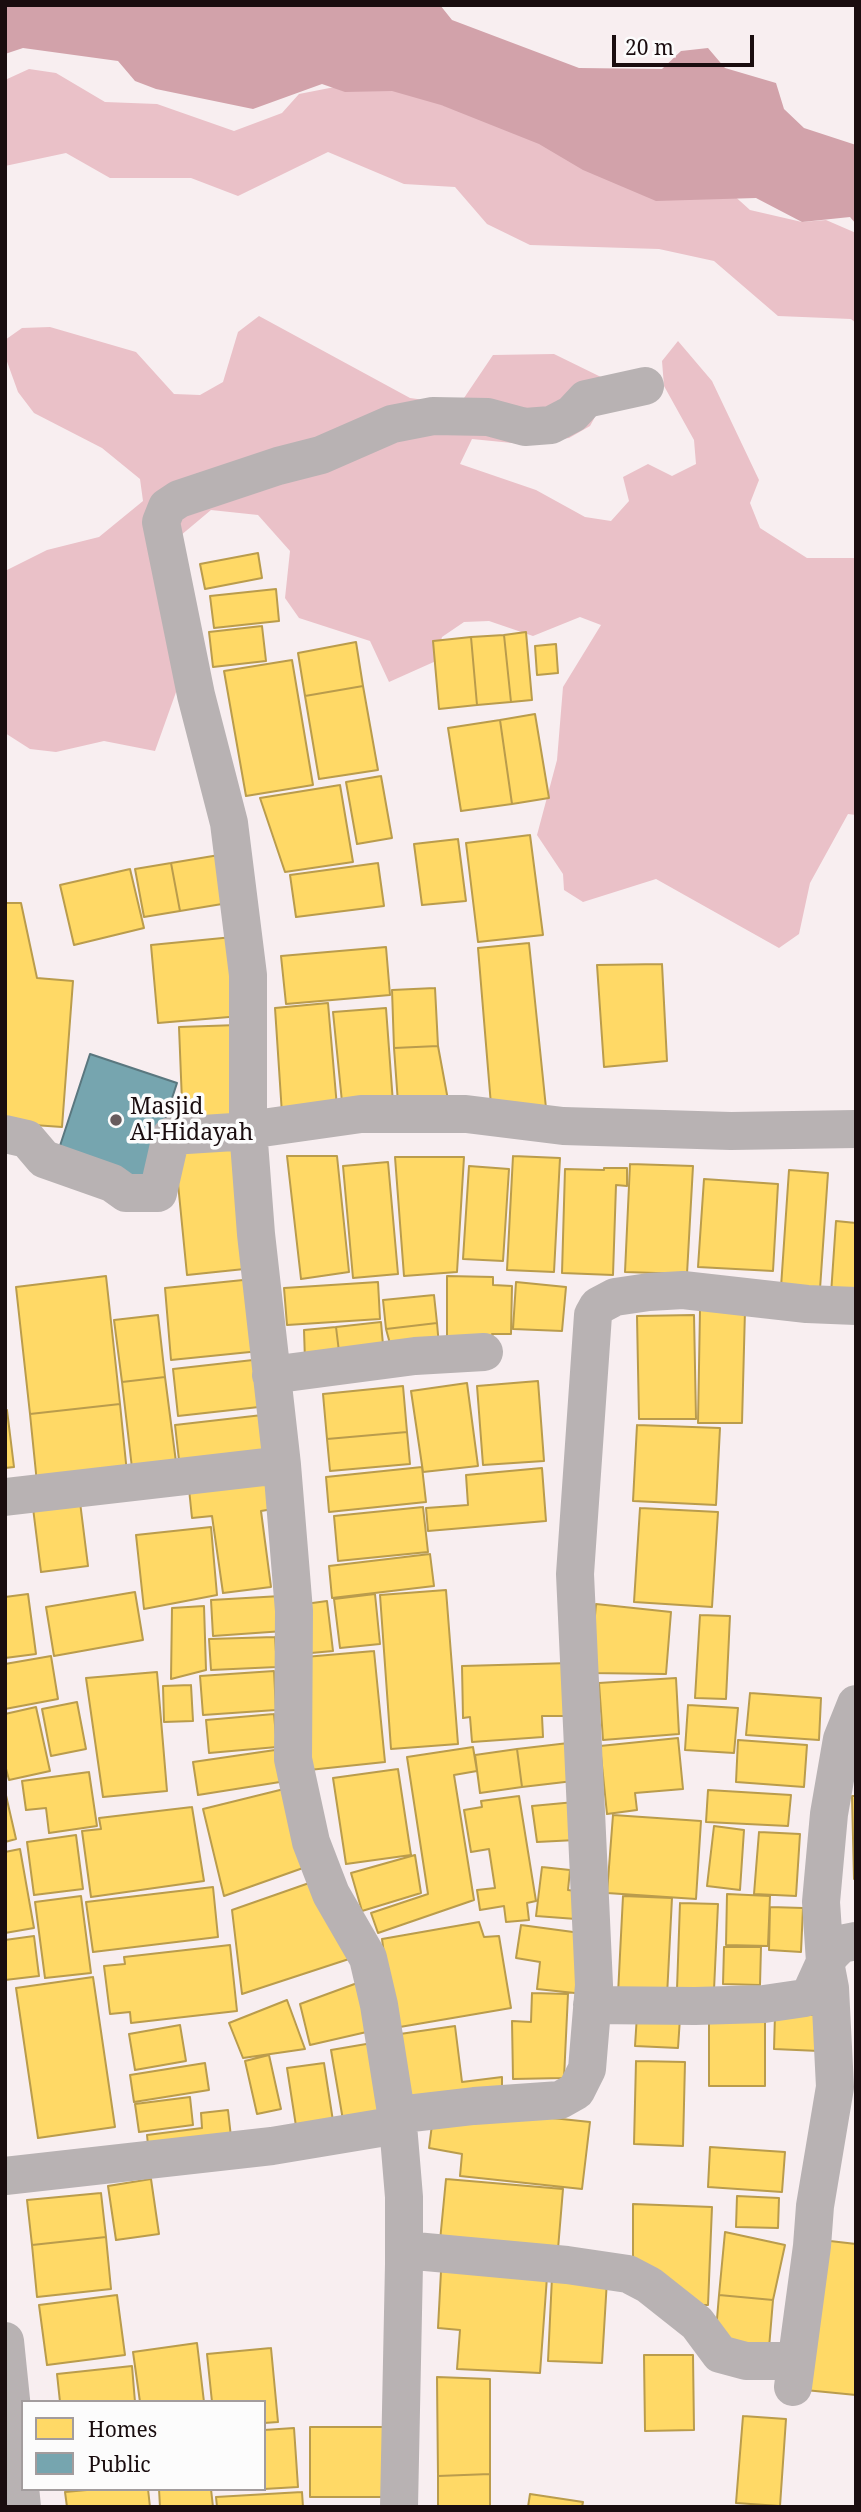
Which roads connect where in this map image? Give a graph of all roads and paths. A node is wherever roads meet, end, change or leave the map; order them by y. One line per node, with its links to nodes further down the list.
1 (645, 386): 2 (street)
2 (248, 1129): 3 (street); 4 (street); 7 (street)
3 (856, 1129)
4 (5, 1134)
5 (856, 1306): 13 (street)
6 (484, 1352): 7 (street)
7 (271, 1375): 8 (street)
8 (282, 1465): 9 (street); 14 (street)
9 (5, 1497)
10 (856, 1704): 12 (street)
11 (856, 1941): 12 (street)
12 (825, 1962): 13 (street); 16 (street)
13 (592, 2005): 14 (street)
14 (397, 2120): 15 (street); 16 (street)
15 (5, 2176)
16 (404, 2250): 19 (street)
17 (5, 2342): 18 (street)
18 (22, 2507)
19 (399, 2507)

